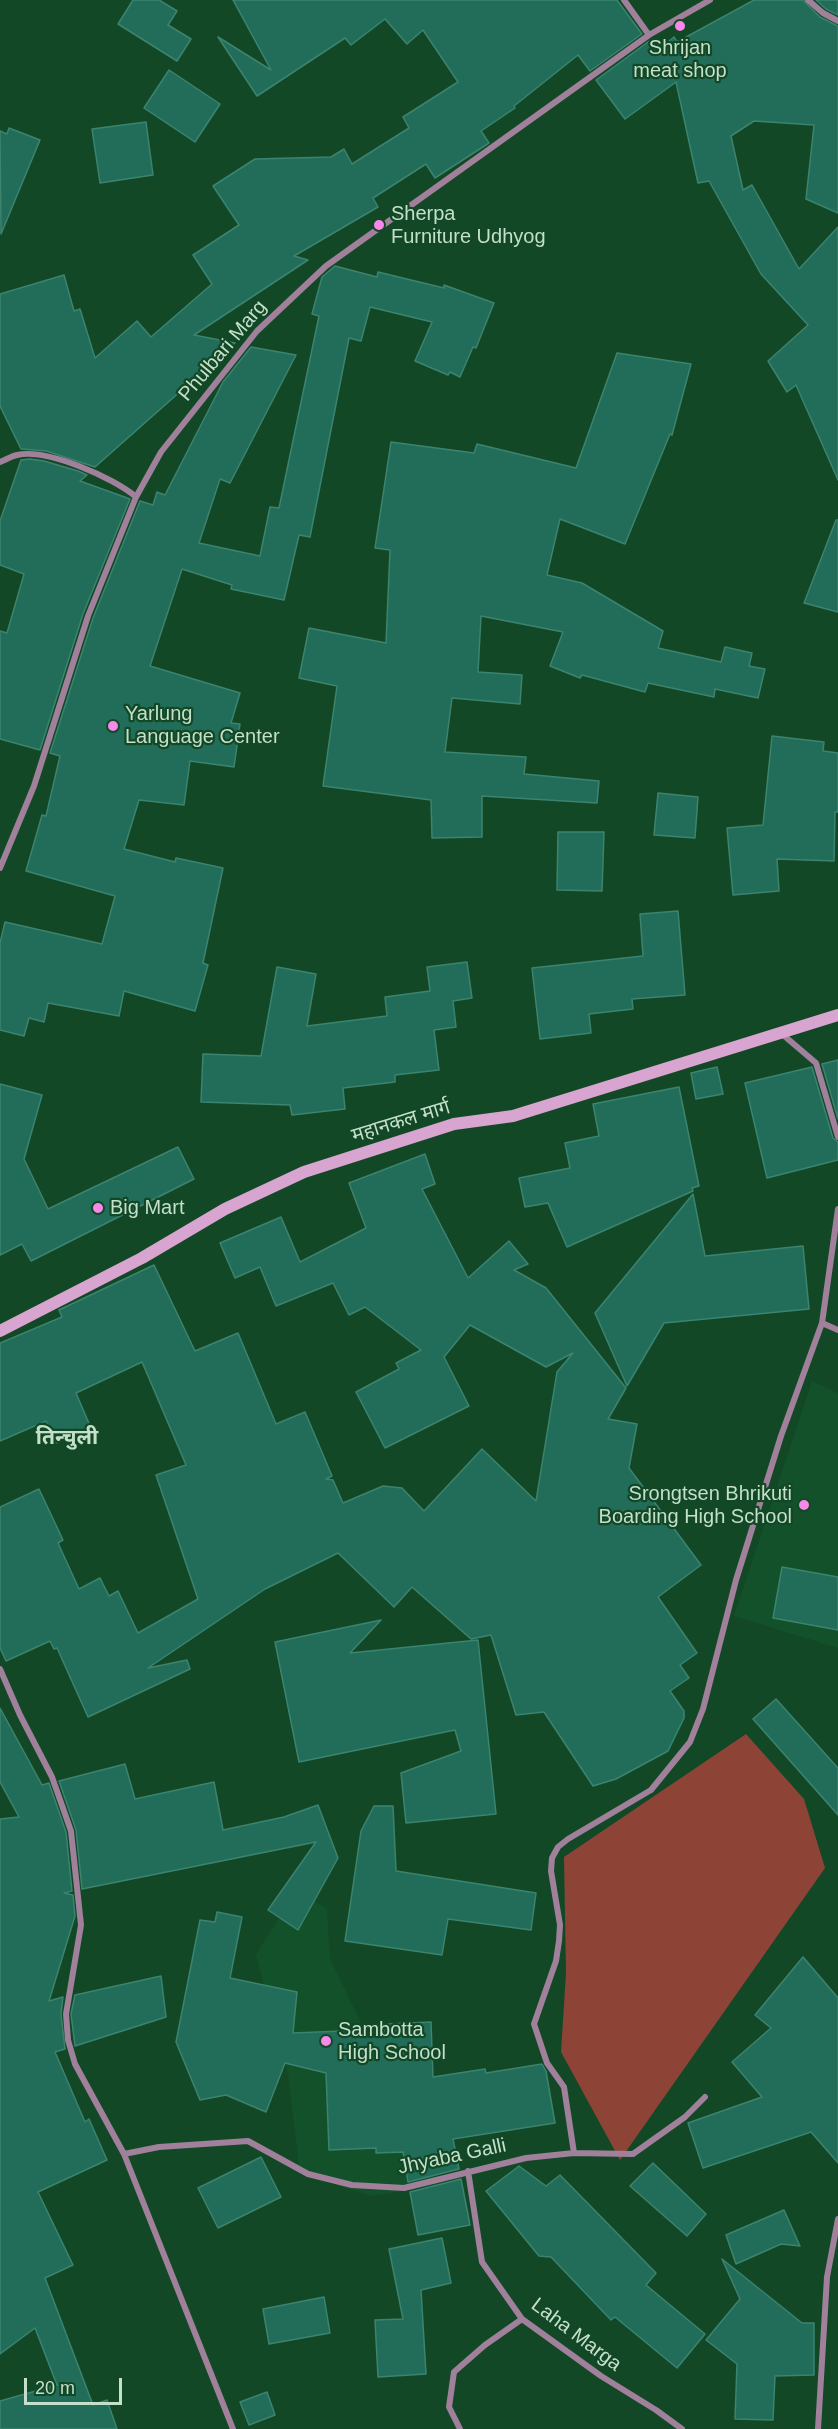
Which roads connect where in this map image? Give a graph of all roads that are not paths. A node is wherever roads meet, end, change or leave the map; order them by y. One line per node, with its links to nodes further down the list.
1 (624, 0): 5 (street)
2 (710, 0): 5 (street, Phulbari Marg)
3 (808, 0): 4 (street)
4 (838, 21)
5 (649, 34): 7 (street, Phulbari Marg)
6 (0, 462): 7 (street)
7 (136, 497): 8 (street, Phulbari Marg)
8 (0, 868)
9 (838, 1015): 10 (main road, महानकल मार्ग)
10 (782, 1034): 11 (street); 15 (main road, महानकल मार्ग)
11 (838, 1137)
12 (838, 1209): 13 (street)
13 (822, 1323): 14 (street); 18 (street)
14 (838, 1330)
15 (0, 1331)
16 (0, 1669): 19 (street)
17 (705, 2097): 18 (street, Jhyaba Galli)
18 (574, 2152): 20 (street, Jhyaba Galli)
19 (124, 2154): 20 (street, Jhyaba Galli); 23 (street)
20 (468, 2171): 22 (street, Laha Marga)
21 (838, 2219): 26 (street)
22 (522, 2319): 24 (street); 25 (street, Laha Marga)
23 (234, 2429)
24 (460, 2429)
25 (682, 2429)
26 (818, 2429)

